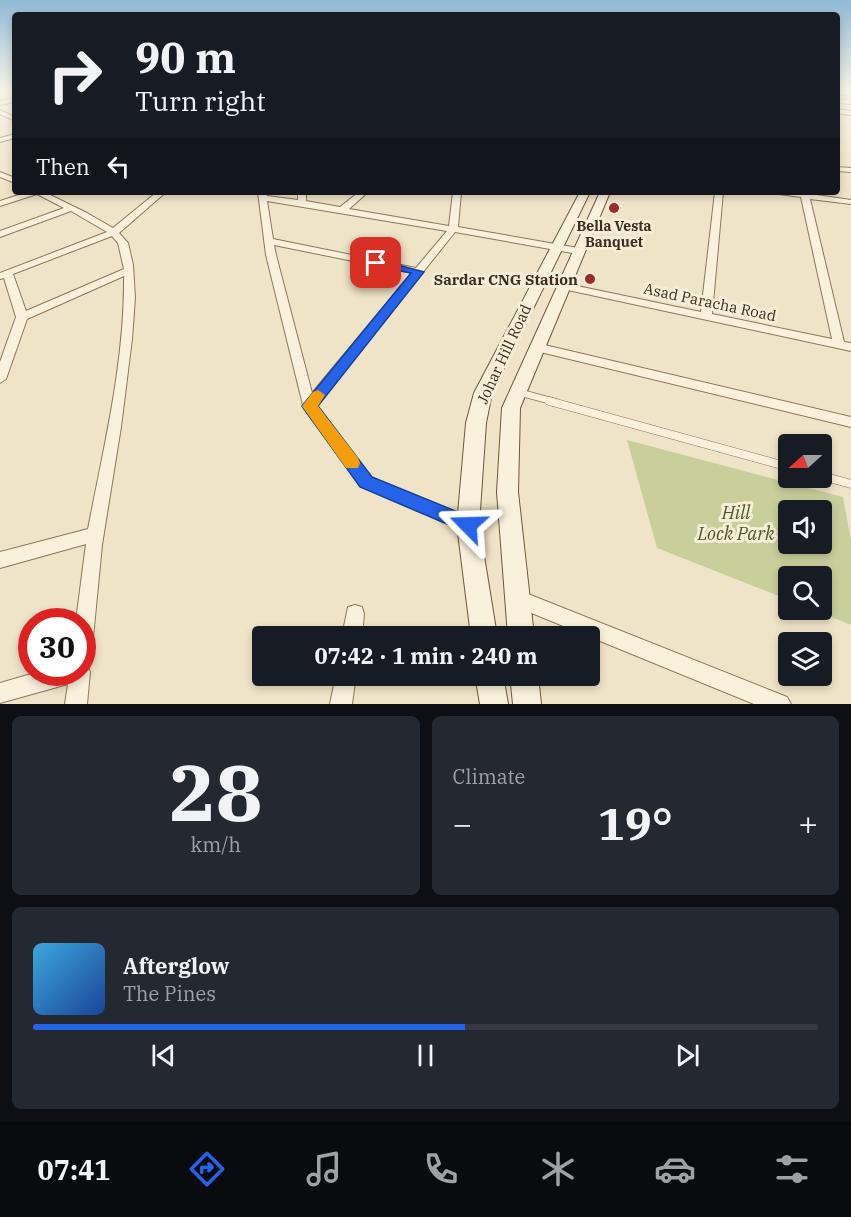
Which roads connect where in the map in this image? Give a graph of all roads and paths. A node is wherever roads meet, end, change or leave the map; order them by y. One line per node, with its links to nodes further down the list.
1 (29, 195): 15 (street)
2 (44, 195): 17 (street)
3 (158, 195): 19 (street)
4 (263, 195): 14 (street); 21 (street)
5 (302, 195): 14 (street)
6 (360, 195): 16 (street)
7 (458, 195): 18 (street)
8 (583, 195): 22 (street, Johar Hill Road)
9 (604, 195): 23 (street, Johar Hill Road)
10 (719, 195): 29 (street)
11 (798, 195): 12 (street)
12 (805, 196): 13 (street); 30 (street)
13 (851, 202)
14 (303, 203): 16 (street)
15 (0, 204)
16 (343, 208): 18 (street)
17 (69, 209): 19 (street); 20 (street)
18 (453, 229): 22 (street); 25 (street)
19 (114, 232): 24 (street); 26 (street)
20 (0, 234)
21 (269, 241): 25 (street); 34 (street)
22 (556, 247): 23 (street); 39 (street, Johar Hill Road)
23 (578, 251): 27 (street, Johar Hill Road)
24 (128, 271): 28 (street); 40 (street)
25 (419, 272): 34 (street)
26 (4, 274): 28 (street)
27 (563, 286): 29 (street, Asad Paracha Road); 31 (street, Johar Hill Road)
28 (22, 316): 32 (street)
29 (706, 316): 30 (street, Asad Paracha Road)
30 (845, 346)
31 (536, 347): 33 (street, Johar Hill Road); 35 (street)
32 (0, 378)
33 (518, 392): 36 (lane); 42 (street, Johar Hill Road)
34 (309, 406): 39 (street)
35 (851, 422)
36 (778, 464)
37 (832, 479): 38 (lane)
38 (851, 484)
39 (468, 525): 46 (street, Johar Hill Road)
40 (96, 534): 41 (street); 43 (street)
41 (0, 560)
42 (518, 599): 47 (street, Johar Hill Road); 58 (street)
43 (87, 608)
44 (356, 614): 45 (street)
45 (354, 626)
46 (483, 626)
47 (520, 626)
48 (26, 686): 53 (street)
49 (77, 686): 54 (street)
50 (344, 686): 55 (street)
51 (491, 686): 56 (street)
52 (525, 686): 57 (street)
53 (0, 693)
54 (76, 704)
55 (341, 704)
56 (494, 704)
57 (527, 704)
58 (780, 704)

